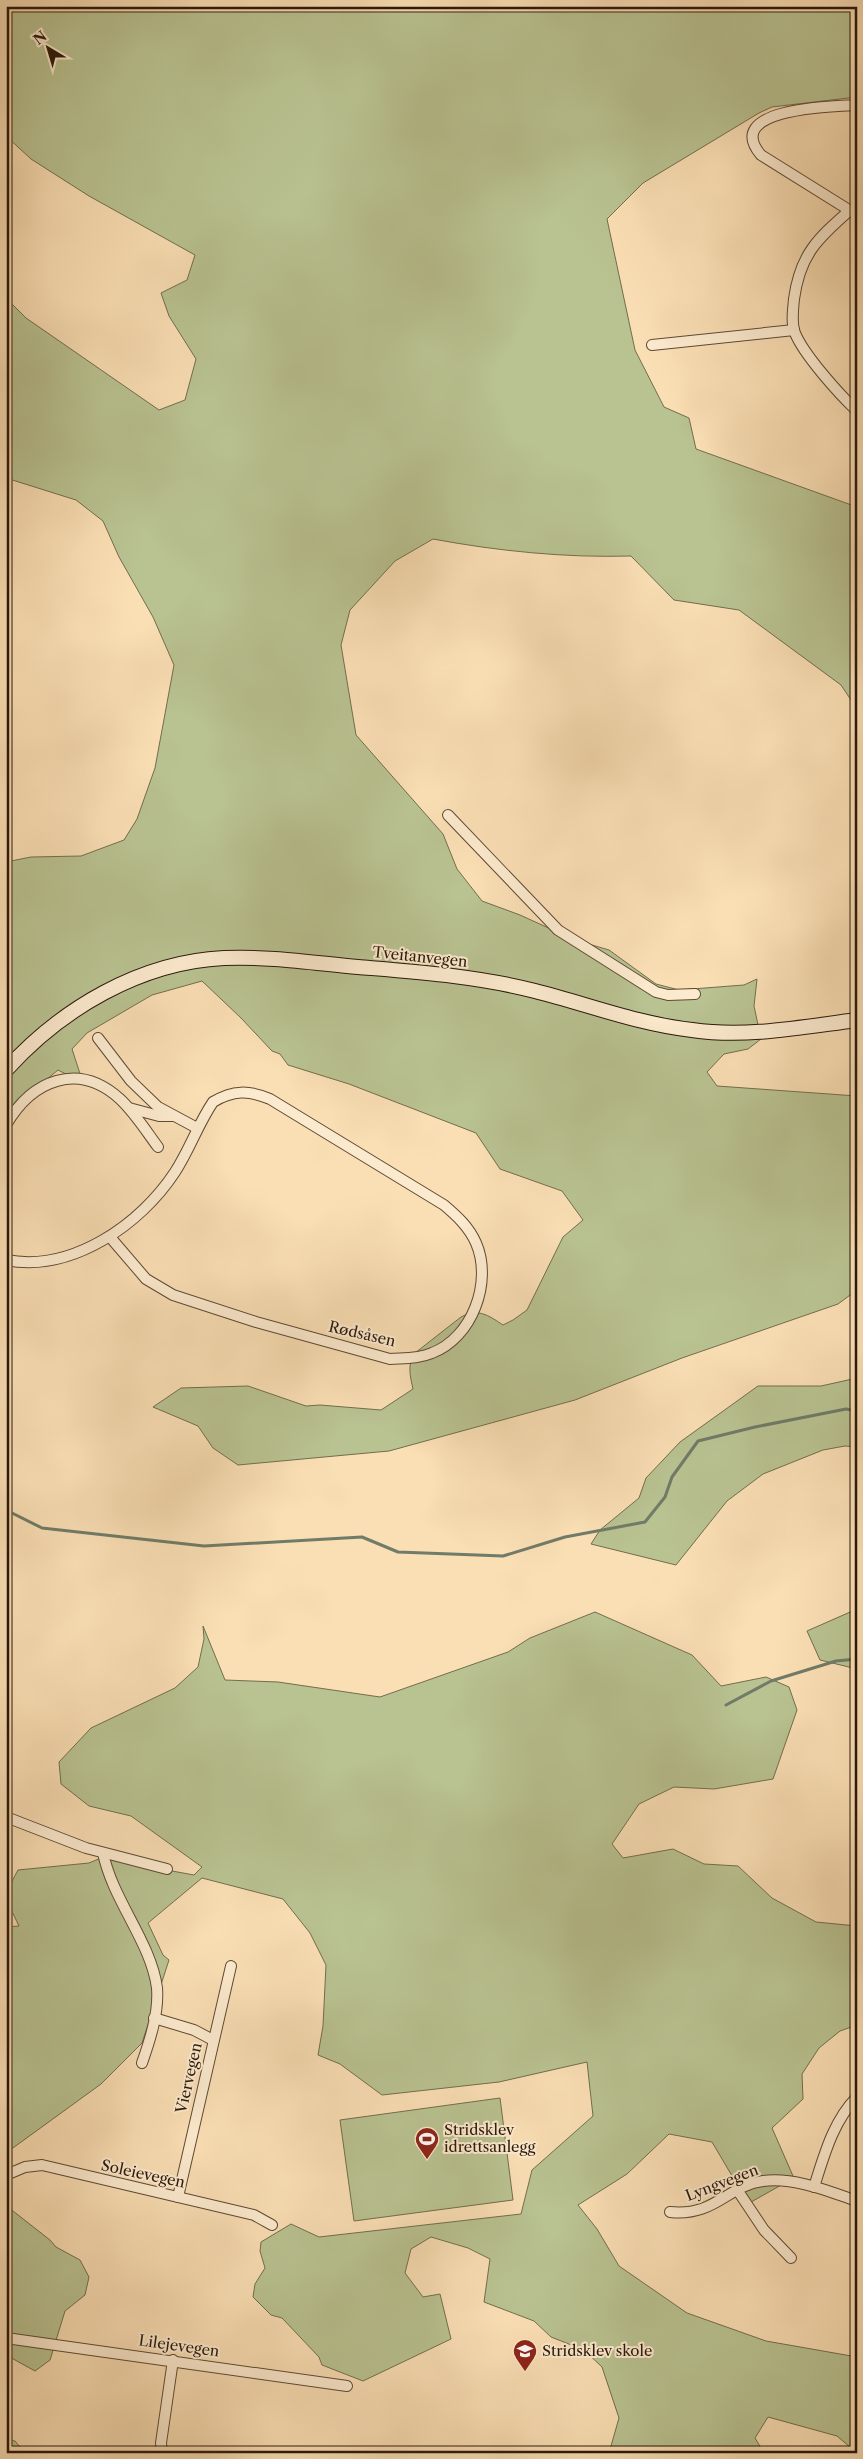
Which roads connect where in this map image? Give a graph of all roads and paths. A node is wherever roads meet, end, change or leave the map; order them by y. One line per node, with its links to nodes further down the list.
1 (857, 104): 2 (street)
2 (853, 213): 3 (street)
3 (794, 330): 4 (street); 5 (street)
4 (652, 345)
5 (857, 411)
6 (448, 815): 7 (street)
7 (695, 994)
8 (857, 1020): 10 (main road, Tveitanvegen)
9 (98, 1038): 12 (street)
10 (6, 1070)
11 (129, 1108): 12 (street); 13 (street); 15 (street)
12 (173, 1116): 14 (street)
13 (6, 1125)
14 (197, 1128): 16 (street, Rødsåsen); 16 (street, Rødsåsen)
15 (158, 1147)
16 (110, 1237): 17 (street, Rødsåsen)
17 (6, 1260)
18 (6, 1817): 19 (street)
19 (103, 1853): 20 (street); 22 (street)
20 (168, 1869)
21 (231, 1966): 23 (street, Viervegen)
22 (154, 2018): 23 (street); 24 (street)
23 (213, 2040): 29 (street, Viervegen)
24 (142, 2063)
25 (857, 2098): 27 (street)
26 (6, 2175): 29 (street, Soleievegen)
27 (814, 2187): 28 (street, Lyngvegen); 30 (street, Lyngvegen)
28 (738, 2191): 31 (street, Lyngvegen); 33 (street)
29 (178, 2196): 32 (street, Soleievegen)
30 (857, 2201)
31 (670, 2212)
32 (272, 2224)
33 (791, 2258)
34 (6, 2338): 35 (street, Lilejevegen)
35 (173, 2360): 36 (street, Lilejevegen); 37 (street)
36 (347, 2386)
37 (162, 2453)

